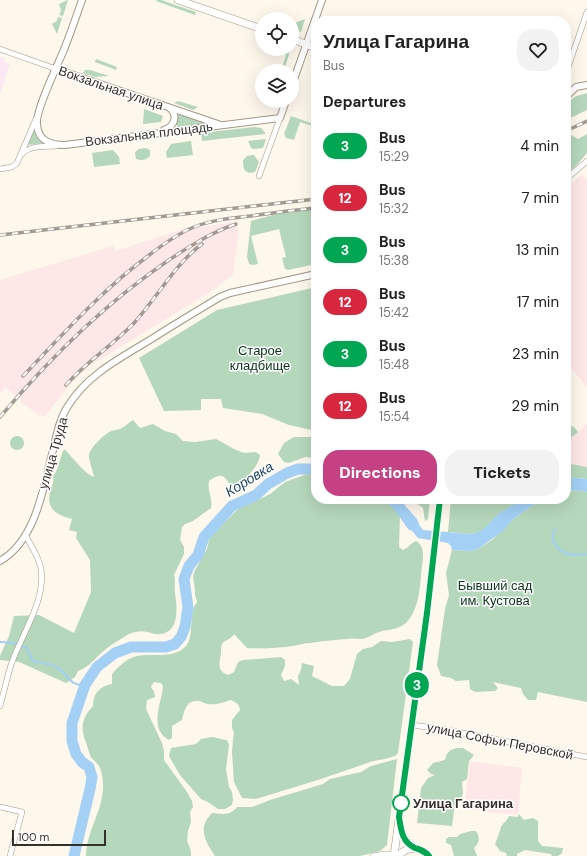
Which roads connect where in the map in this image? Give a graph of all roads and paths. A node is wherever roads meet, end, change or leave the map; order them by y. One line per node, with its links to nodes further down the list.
1 (82, 0): 14 (street)
2 (178, 0): 6 (main road)
3 (322, 0): 5 (street)
4 (587, 12): 12 (street)
5 (317, 16)
6 (255, 27)
7 (311, 32): 9 (street)
8 (299, 41): 9 (main road)
9 (307, 44): 10 (main road); 13 (street)
10 (311, 46)
11 (0, 49): 14 (street, Вокзальная улица)
12 (571, 58)
13 (299, 66)
14 (56, 69): 19 (street, Вокзальная улица); 21 (street)
15 (587, 85): 16 (street)
16 (576, 87): 17 (street); 18 (street)
17 (571, 90)
18 (571, 92)
19 (170, 108): 23 (street, Вокзальная улица); 24 (street)
20 (284, 108): 22 (street)
21 (37, 118): 25 (street, Вокзальная площадь); 26 (street)
22 (280, 118): 23 (street, Вокзальная площадь); 30 (street)
23 (222, 125): 24 (street, Вокзальная площадь)
24 (155, 133): 25 (street, Вокзальная площадь)
25 (65, 145): 26 (street)
26 (20, 156): 28 (street)
27 (587, 160): 29 (street)
28 (0, 169)
29 (571, 174)
30 (259, 176)
31 (311, 275): 33 (street, улица Труда)
32 (440, 504): 36 (main road)
33 (26, 536): 34 (street, улица Труда); 35 (street)
34 (0, 561)
35 (0, 706)
36 (412, 725): 37 (street, улица Софьи Перовской); 39 (main road)
37 (587, 757)
38 (0, 807): 42 (street)
39 (399, 817): 40 (main road); 41 (main road)
40 (417, 848): 41 (main road); 44 (main road)
41 (395, 855): 43 (street)
42 (10, 856)
43 (374, 856)
44 (429, 856)

